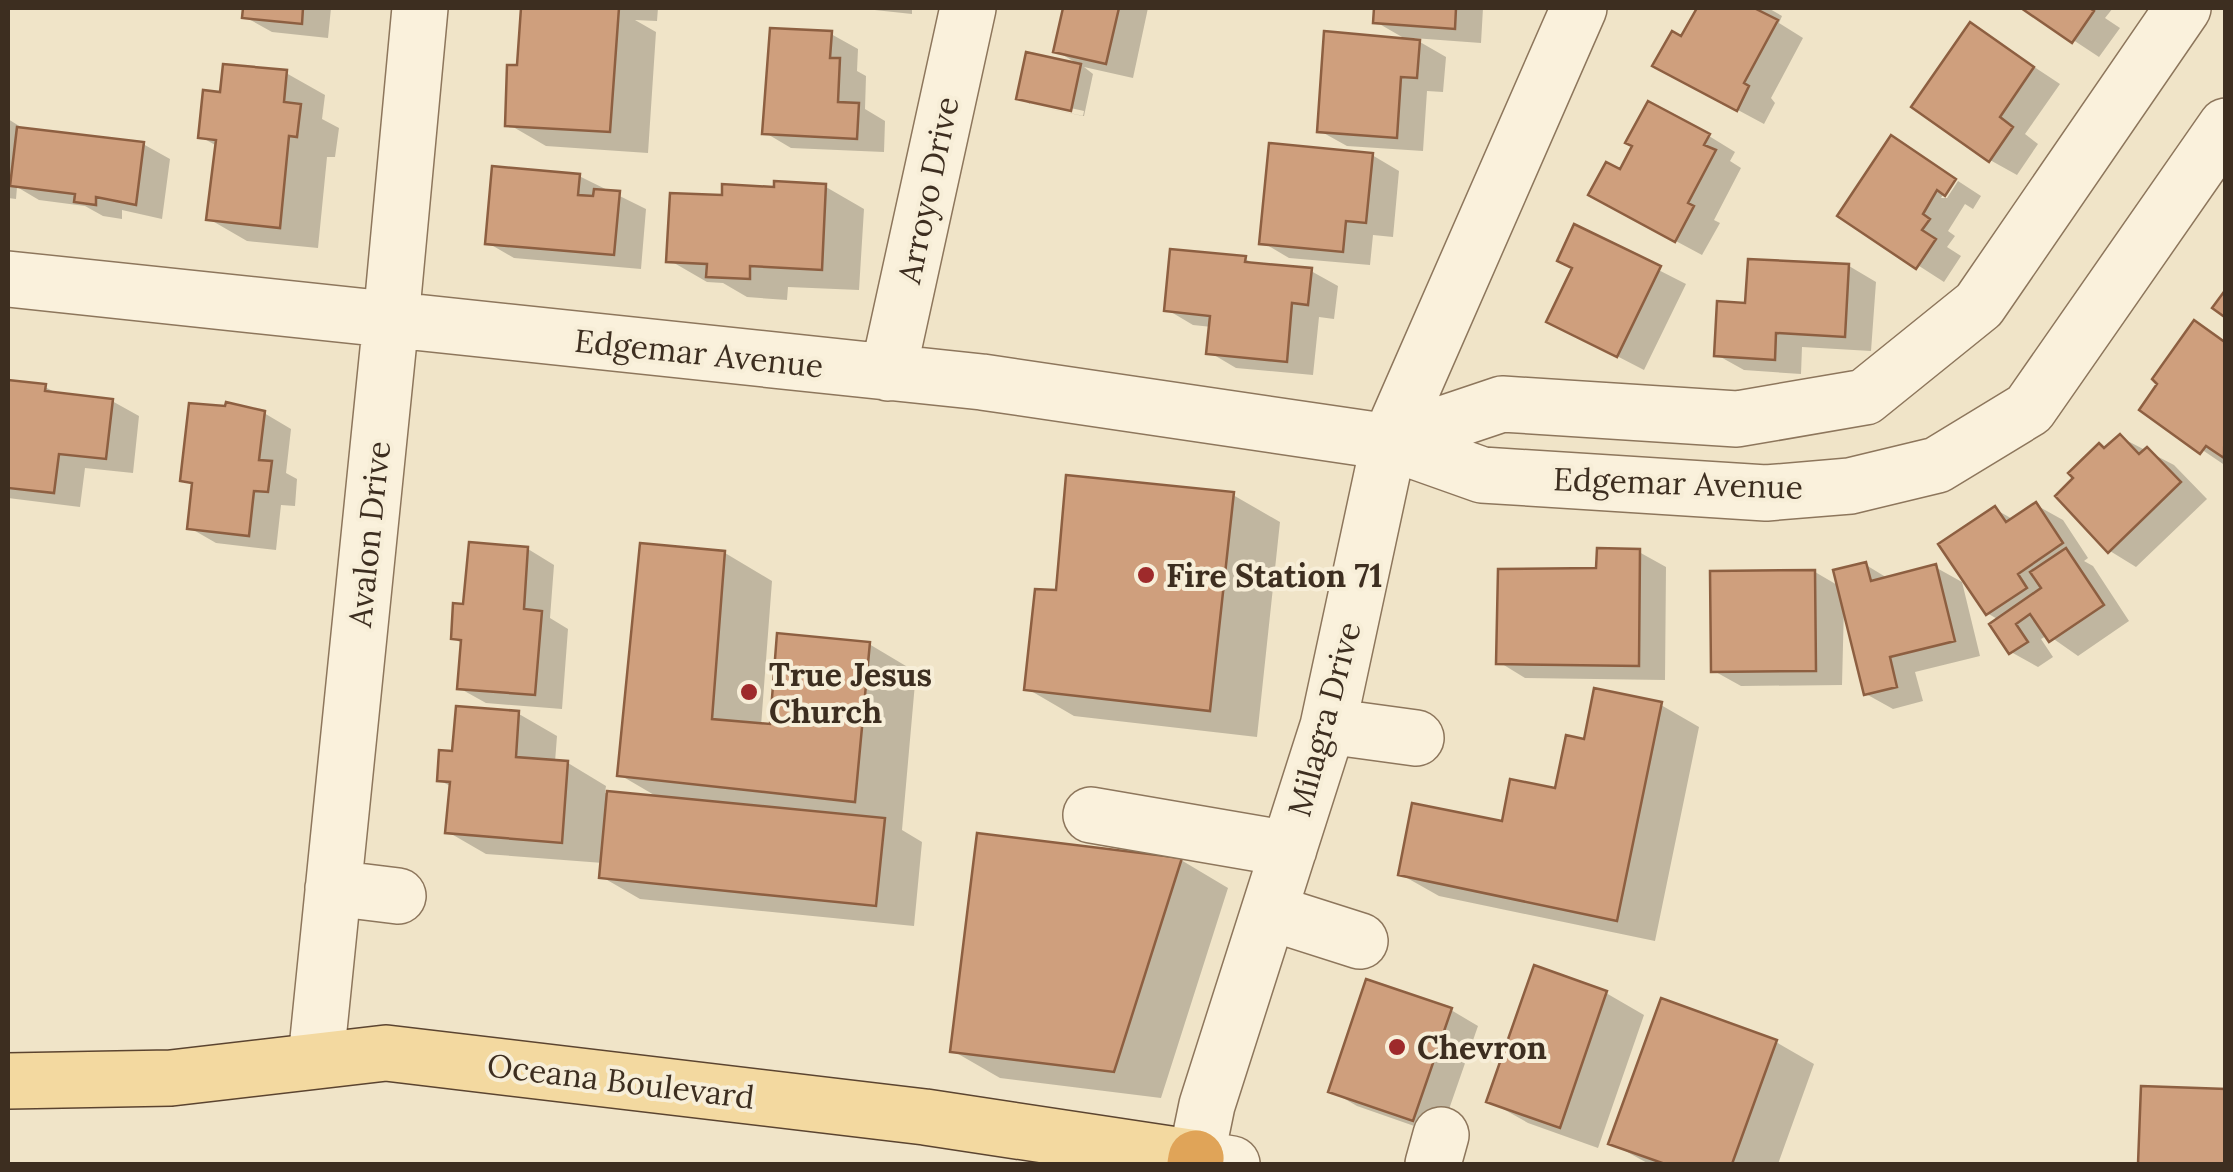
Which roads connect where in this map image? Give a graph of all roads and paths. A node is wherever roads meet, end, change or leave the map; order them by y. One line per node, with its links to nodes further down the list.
1 (420, 8): 7 (street, Avalon Drive)
2 (968, 8): 8 (street, Arroyo Drive)
3 (1578, 8): 9 (street, Milagra Drive)
4 (2184, 8): 9 (street, Edgemar Avenue)
5 (2226, 126): 9 (street, Edgemar Avenue)
6 (8, 280): 7 (street, Edgemar Avenue)
7 (391, 320): 8 (street, Edgemar Avenue); 14 (street, Avalon Drive)
8 (888, 373): 9 (street, Edgemar Avenue)
9 (1389, 442): 10 (street, Milagra Drive)
10 (1328, 726): 11 (street); 13 (street, Milagra Drive)
11 (1416, 738)
12 (1091, 814): 13 (street)
13 (1289, 849): 16 (street, Milagra Drive)
14 (333, 888): 15 (street); 18 (street, Avalon Drive)
15 (398, 896)
16 (1269, 912): 17 (street); 20 (street, Milagra Drive)
17 (1360, 940)
18 (316, 1059): 19 (main road, Oceana Boulevard); 20 (main road, Oceana Boulevard)
19 (8, 1080)
20 (1207, 1162)

